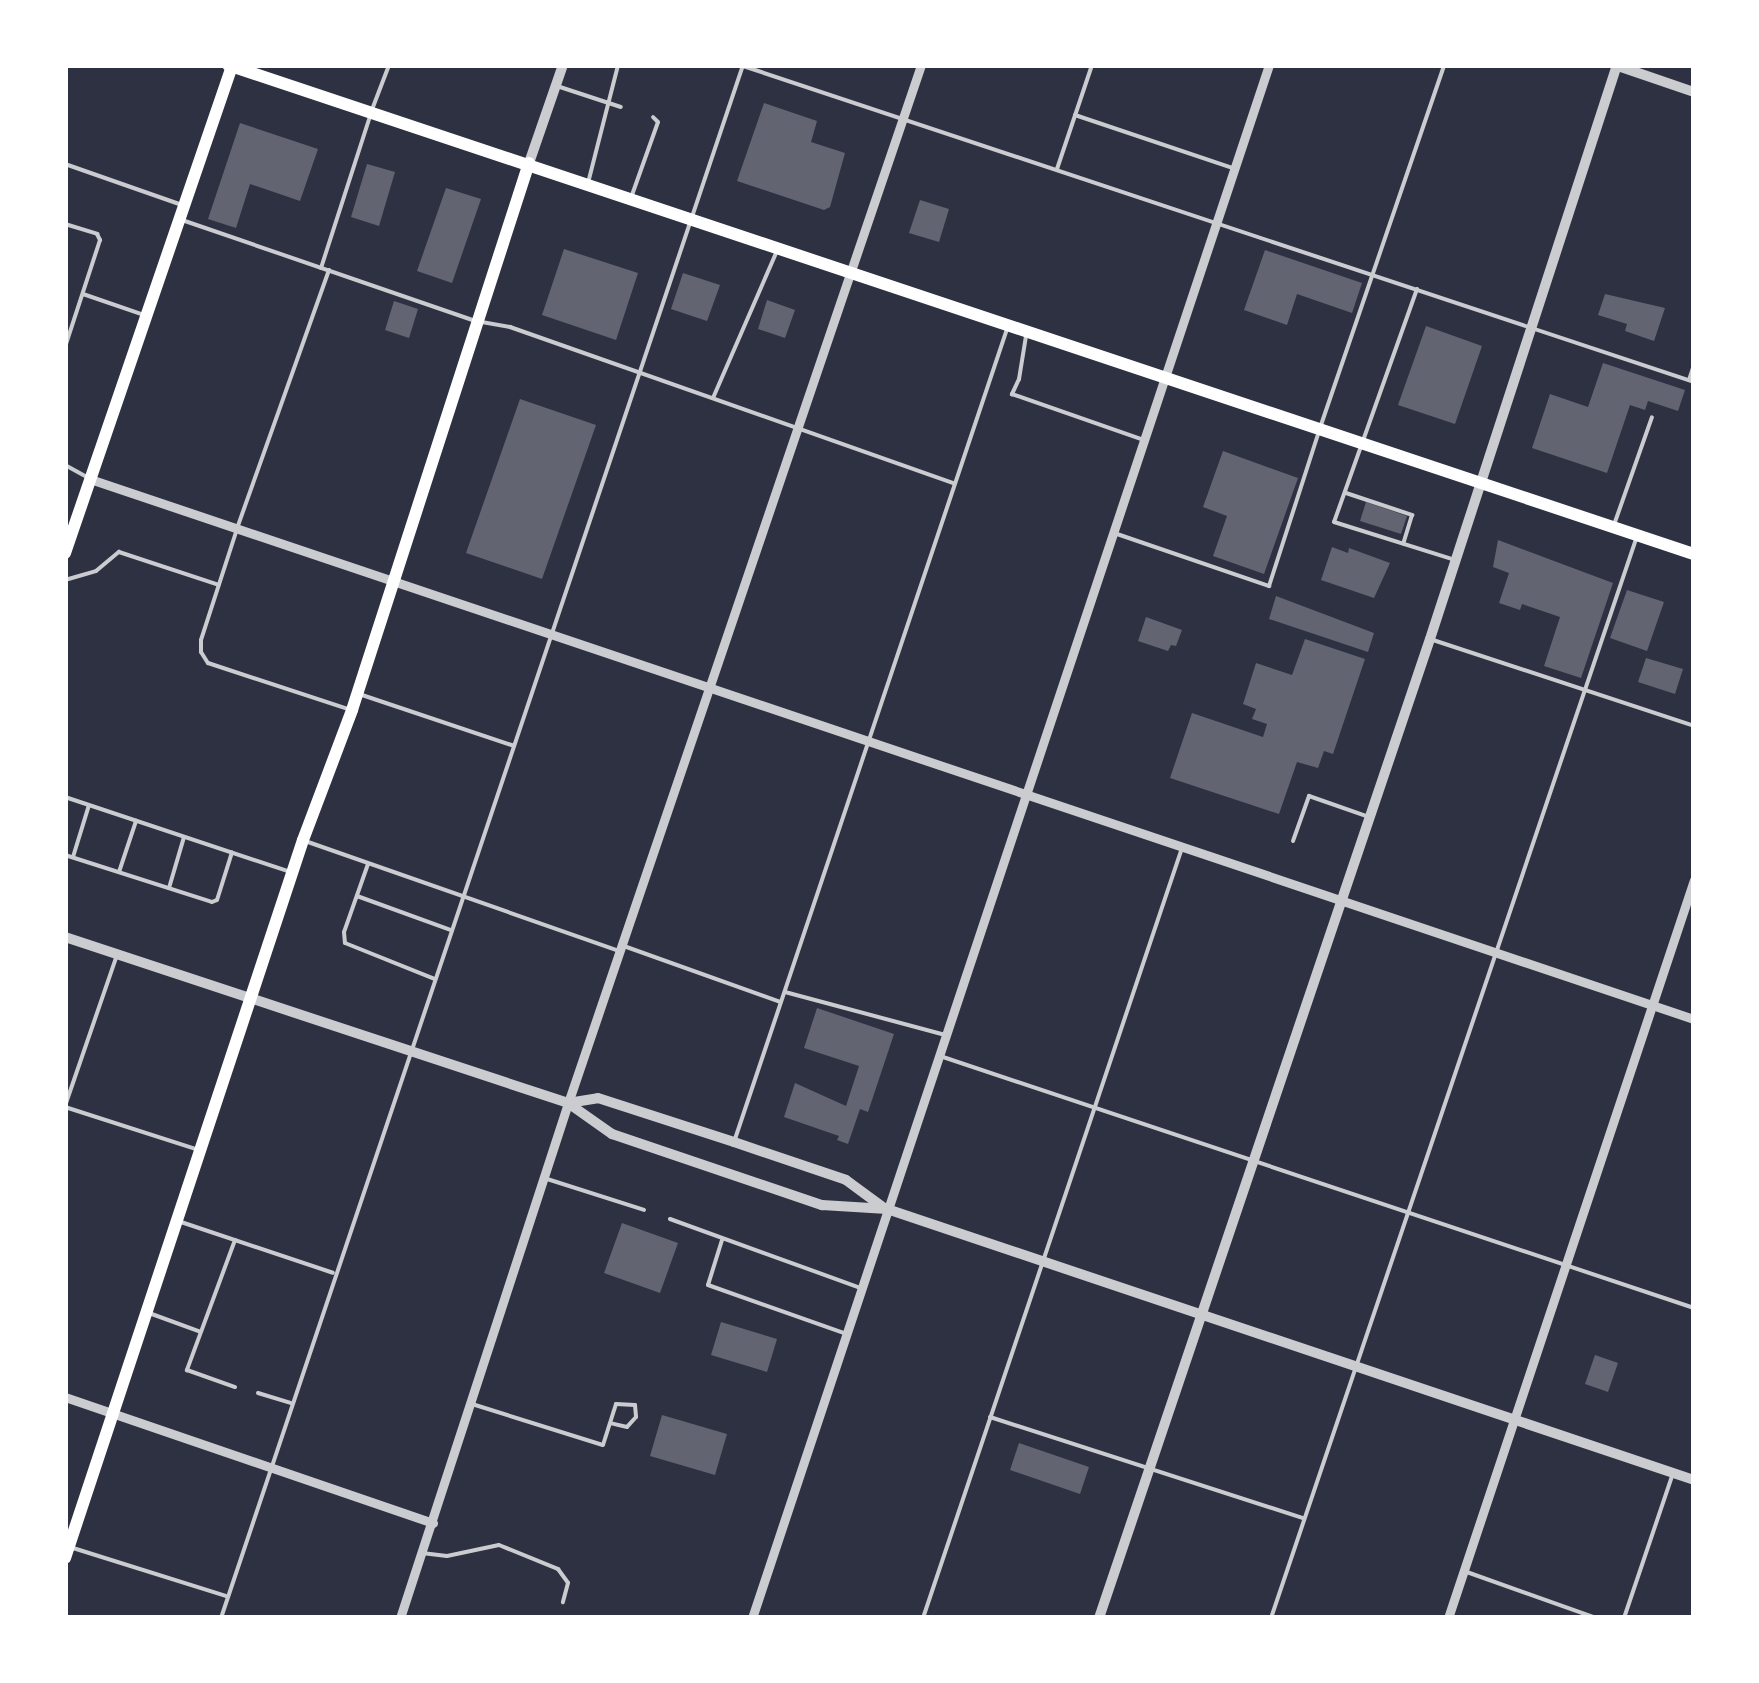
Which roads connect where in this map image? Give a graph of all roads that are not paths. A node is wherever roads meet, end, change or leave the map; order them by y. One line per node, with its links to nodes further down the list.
1 (231, 65): 15 (main road); 25 (main road)
2 (389, 65): 15 (lane)
3 (563, 65): 11 (street)
4 (618, 65): 13 (lane)
5 (742, 65): 18 (lane); 26 (lane)
6 (922, 65): 18 (street)
7 (1092, 65): 16 (lane)
8 (1269, 65): 22 (street)
9 (1444, 65): 33 (lane)
10 (1616, 65): 12 (street); 39 (street)
11 (556, 86): 13 (lane); 19 (street)
12 (1694, 92)
13 (605, 102): 14 (lane); 23 (lane)
14 (621, 107)
15 (372, 112): 19 (main road); 30 (lane)
16 (1075, 114): 21 (lane); 22 (lane)
17 (652, 117): 24 (lane)
18 (904, 118): 21 (lane); 32 (street)
19 (529, 163): 23 (main road); 37 (main road)
20 (65, 164): 25 (lane)
21 (1056, 169): 27 (lane)
22 (1235, 169): 27 (street)
23 (588, 183): 24 (main road)
24 (632, 198): 26 (main road)
25 (180, 212): 30 (lane); 36 (main road)
26 (691, 218): 29 (main road); 43 (lane)
27 (1217, 222): 33 (lane); 44 (street)
28 (65, 224): 35 (lane)
29 (779, 247): 32 (main road); 46 (lane)
30 (321, 268): 31 (lane)
31 (329, 270): 37 (lane); 58 (lane)
32 (849, 270): 38 (main road); 48 (street)
33 (1374, 275): 34 (lane); 49 (lane)
34 (1417, 290): 39 (lane); 51 (lane)
35 (83, 294): 36 (lane); 41 (lane)
36 (144, 315): 53 (main road)
37 (476, 321): 43 (lane); 66 (main road)
38 (1009, 324): 40 (main road); 55 (lane)
39 (1530, 328): 45 (lane); 54 (street)
40 (1028, 332): 44 (main road); 50 (lane)
41 (65, 347)
42 (1694, 365): 45 (lane)
43 (638, 374): 46 (lane); 68 (lane)
44 (1166, 377): 49 (main road); 50 (street)
45 (1692, 381)
46 (713, 398): 48 (lane)
47 (1652, 417): 57 (lane)
48 (796, 426): 55 (lane); 70 (street)
49 (1320, 428): 51 (main road); 59 (lane)
50 (1145, 440): 59 (street)
51 (1362, 442): 54 (main road); 56 (lane)
52 (65, 464): 53 (lane)
53 (90, 479): 58 (street); 62 (main road)
54 (1480, 482): 57 (main road); 64 (street)
55 (954, 484): 75 (lane)
56 (1344, 492): 61 (lane); 61 (lane)
57 (1614, 527): 60 (main road)
58 (237, 529): 66 (street); 67 (lane)
59 (1115, 534): 77 (street)
60 (1637, 534): 63 (main road); 71 (lane)
61 (1403, 544): 64 (lane)
62 (65, 553)
63 (1694, 554)
64 (1455, 560): 69 (street)
65 (65, 580): 67 (lane)
66 (394, 582): 68 (street); 72 (main road)
67 (219, 585): 73 (lane)
68 (554, 634): 70 (street); 76 (lane)
69 (1430, 639): 71 (lane); 80 (street)
70 (709, 689): 75 (street); 99 (street)
71 (1584, 690): 74 (lane); 101 (lane)
72 (357, 694): 73 (main road); 76 (lane)
73 (352, 710): 83 (main road)
74 (1694, 726)
75 (866, 740): 77 (street); 103 (lane)
76 (515, 747): 95 (lane)
77 (1027, 795): 85 (street); 108 (street)
78 (65, 797): 79 (lane)
79 (90, 805): 81 (lane); 88 (lane)
80 (1370, 818): 84 (lane); 96 (street)
81 (136, 820): 82 (lane); 90 (lane)
82 (184, 837): 86 (lane); 93 (lane)
83 (303, 840): 89 (lane); 91 (main road)
84 (1293, 841)
85 (1182, 848): 96 (street); 113 (lane)
86 (232, 852): 91 (lane); 93 (lane)
87 (65, 854): 88 (lane)
88 (72, 857): 90 (lane)
89 (368, 863): 94 (lane); 95 (lane)
90 (120, 872): 93 (lane)
91 (292, 872): 104 (main road)
92 (1694, 880): 106 (street)
93 (169, 888)
94 (357, 896): 97 (lane); 102 (lane)
95 (464, 896): 97 (lane); 99 (lane)
96 (1342, 902): 101 (street); 116 (street)
97 (452, 931): 102 (lane)
98 (65, 937): 100 (street)
99 (621, 948): 105 (lane); 111 (street)
100 (117, 954): 104 (street); 112 (lane)
101 (1499, 954): 106 (street); 120 (lane)
102 (436, 979): 109 (lane)
103 (783, 992): 105 (lane); 108 (lane)
104 (251, 998): 109 (street); 115 (main road)
105 (780, 1002): 114 (lane)
106 (1652, 1004): 107 (street); 126 (street)
107 (1694, 1018)
108 (945, 1036): 110 (street)
109 (410, 1051): 111 (street); 127 (lane)
110 (938, 1056): 113 (lane); 118 (street)
111 (568, 1103): 114 (street); 117 (street); 118 (street)
112 (65, 1106): 115 (lane)
113 (1094, 1108): 116 (lane); 125 (lane)
114 (734, 1142): 118 (street)
115 (200, 1150): 122 (main road)
116 (1253, 1162): 120 (lane); 131 (street)
117 (544, 1178): 119 (lane); 139 (street)
118 (886, 1209): 125 (street); 128 (street)
119 (644, 1210)
120 (1408, 1213): 126 (lane); 134 (lane)
121 (670, 1219): 124 (lane)
122 (177, 1221): 123 (lane); 130 (main road)
123 (234, 1240): 127 (lane); 132 (lane)
124 (722, 1240): 128 (lane); 133 (lane)
125 (1043, 1262): 131 (street); 141 (lane)
126 (1566, 1265): 129 (lane); 142 (street)
127 (335, 1274): 138 (lane)
128 (861, 1288): 133 (street)
129 (1694, 1308)
130 (146, 1312): 132 (lane); 140 (main road)
131 (1202, 1315): 134 (street); 145 (street)
132 (201, 1332): 135 (lane)
133 (846, 1334): 157 (street)
134 (1356, 1366): 142 (street); 148 (lane)
135 (236, 1387)
136 (258, 1393): 138 (lane)
137 (65, 1397): 140 (street)
138 (291, 1403): 144 (lane)
139 (472, 1404): 143 (lane); 149 (street)
140 (113, 1413): 144 (street); 150 (main road)
141 (990, 1417): 145 (lane); 158 (lane)
142 (1514, 1420): 146 (street); 152 (street)
143 (610, 1423): 143 (lane)
144 (270, 1466): 149 (street); 153 (lane)
145 (1149, 1469): 148 (lane); 159 (street)
146 (1673, 1473): 147 (street); 163 (lane)
147 (1694, 1480)
148 (1303, 1518): 160 (lane)
149 (432, 1523): 151 (street)
150 (67, 1552): 153 (lane)
151 (422, 1553): 154 (lane); 156 (street)
152 (1464, 1571): 161 (street); 162 (lane)
153 (228, 1597): 155 (lane)
154 (563, 1602)
155 (221, 1618)
156 (400, 1618)
157 (752, 1618)
158 (923, 1618)
159 (1098, 1618)
160 (1271, 1618)
161 (1448, 1618)
162 (1596, 1618)
163 (1624, 1618)

